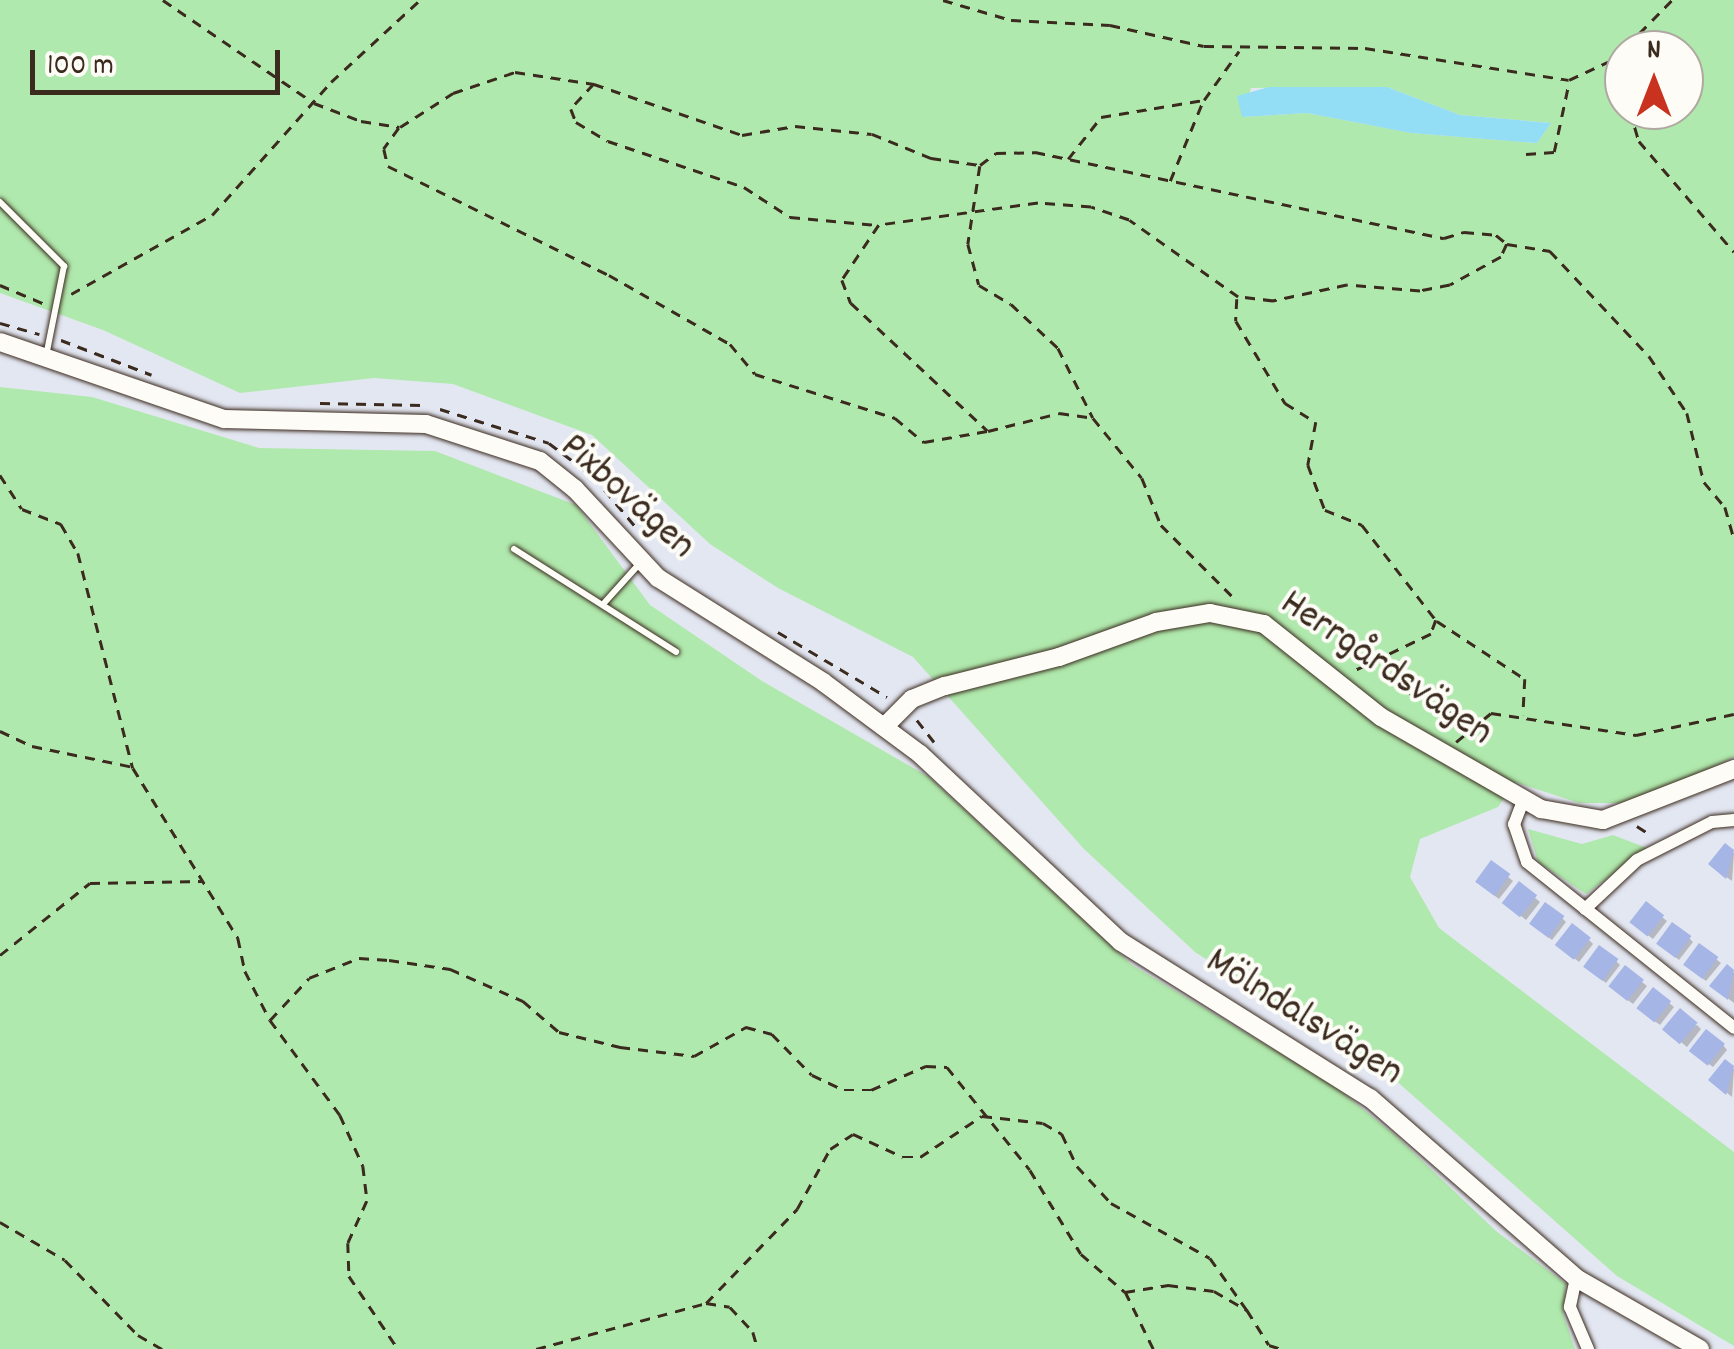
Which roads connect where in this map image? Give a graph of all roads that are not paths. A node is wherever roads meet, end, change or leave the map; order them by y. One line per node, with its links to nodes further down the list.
1 (0, 202): 3 (lane)
2 (0, 342): 3 (street, Pixbovägen)
3 (46, 356): 5 (street, Pixbovägen)
4 (514, 549): 6 (lane)
5 (640, 562): 6 (lane); 8 (street, Pixbovägen)
6 (605, 602): 7 (lane)
7 (676, 652)
8 (884, 727): 10 (street, Herrgårdsvägen); 14 (street, Mölndalsvägen)
9 (1734, 769): 10 (street, Herrgårdsvägen)
10 (1523, 801): 12 (street)
11 (1734, 820): 12 (street)
12 (1586, 909): 13 (street)
13 (1734, 1028)
14 (1576, 1278): 15 (street); 16 (street, Mölndalsvägen)
15 (1588, 1349)
16 (1700, 1349)

